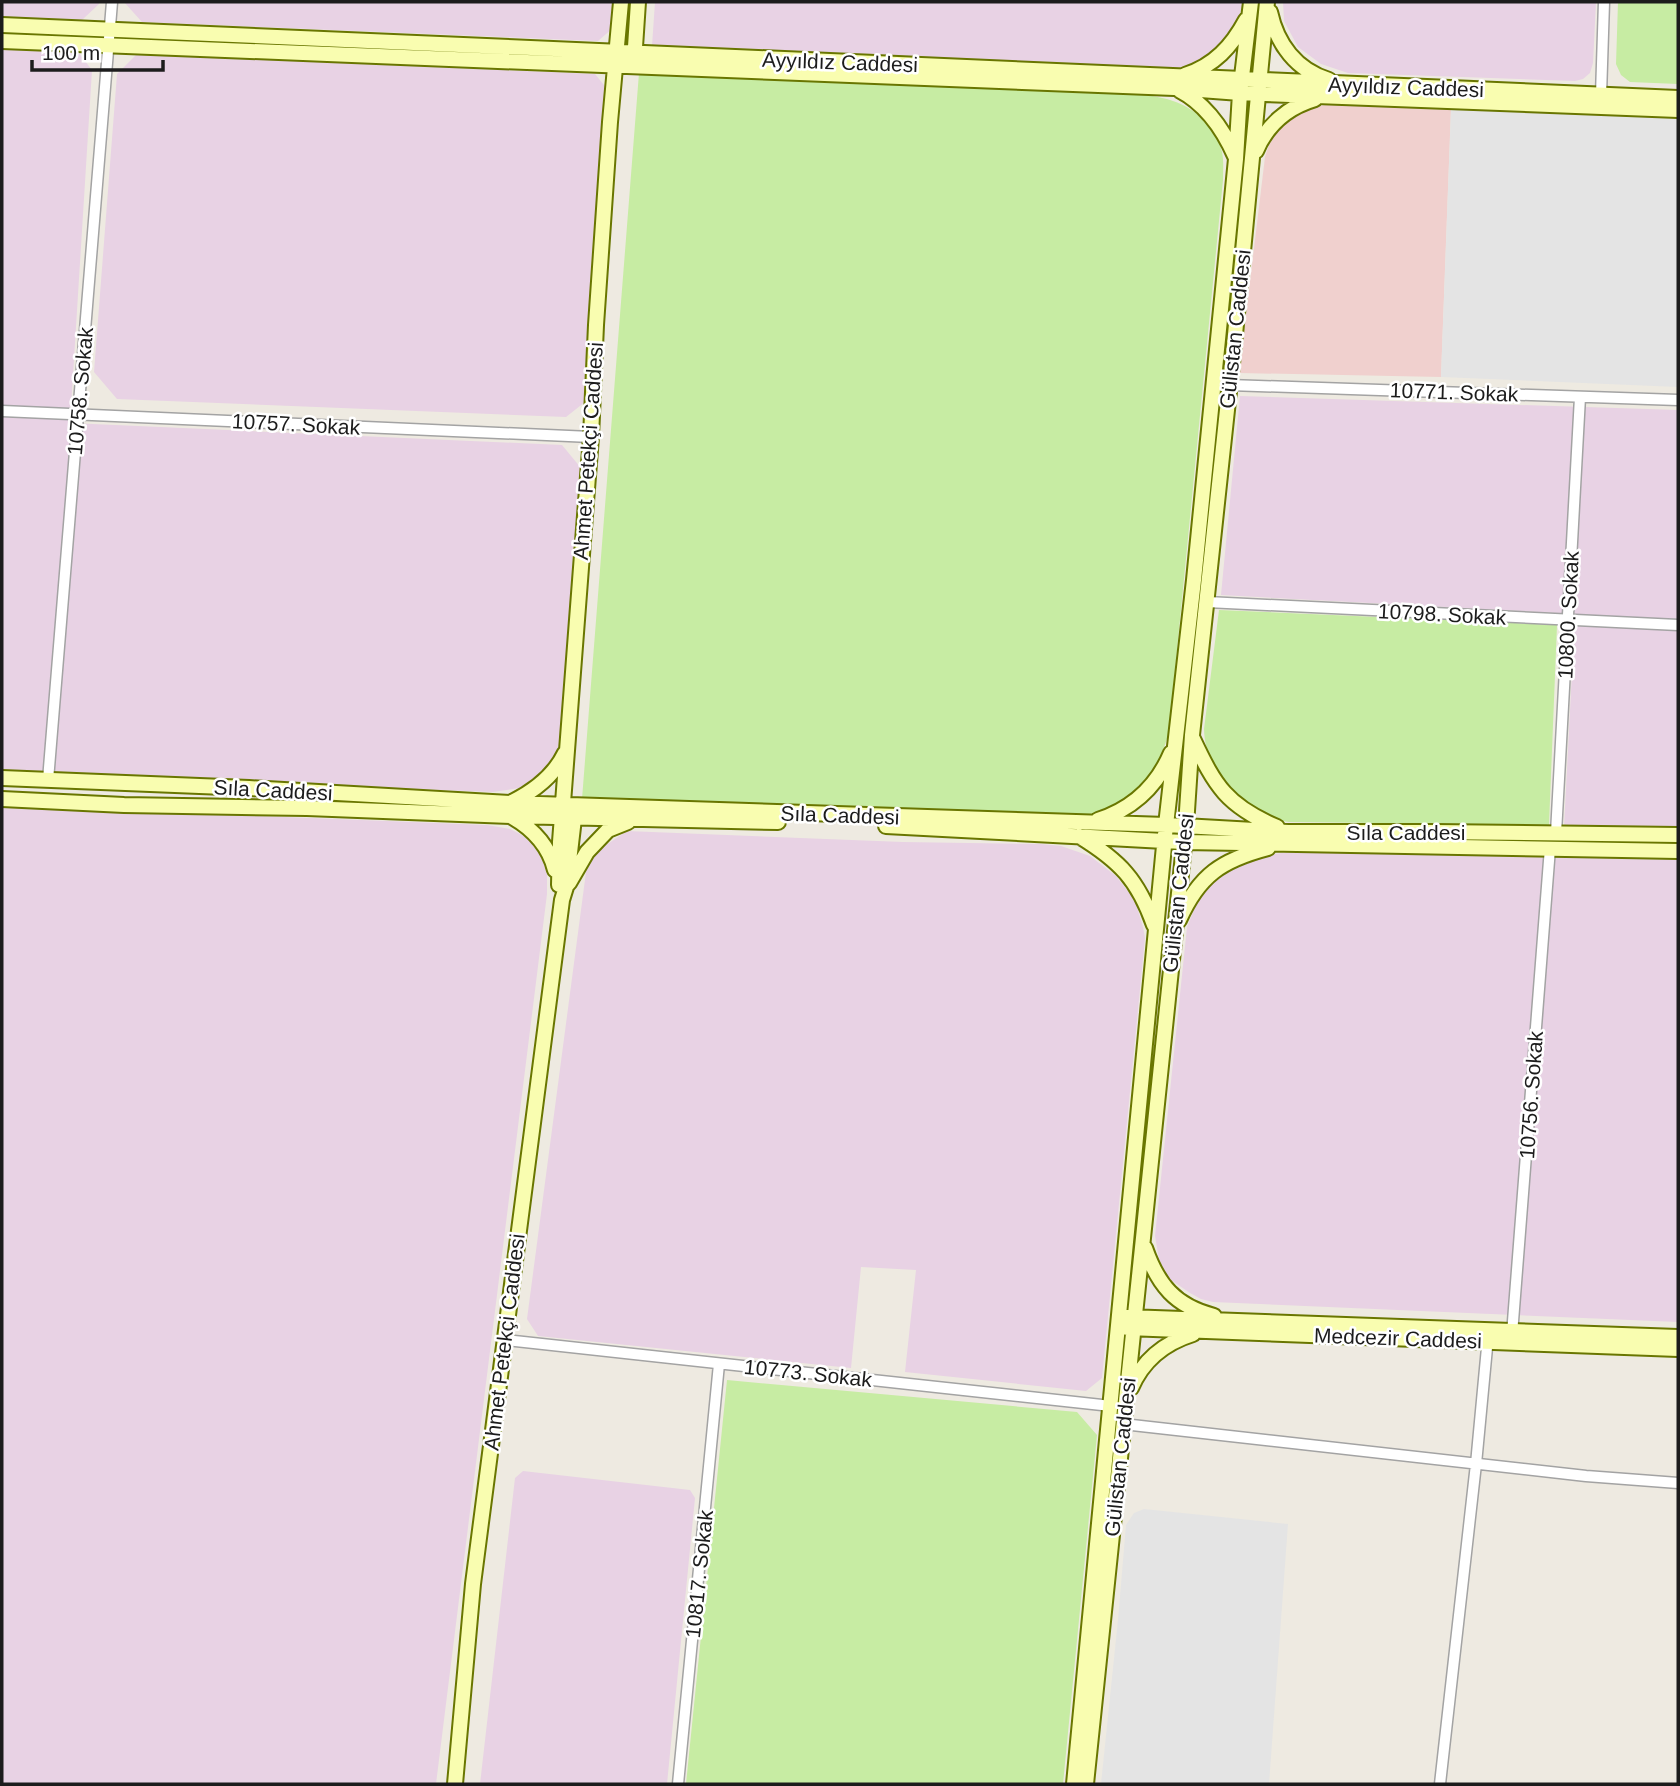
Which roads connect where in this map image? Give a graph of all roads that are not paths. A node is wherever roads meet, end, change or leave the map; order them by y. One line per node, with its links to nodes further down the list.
1 (112, 2): 8 (street, 10758. Sokak)
2 (621, 2): 11 (street, Ahmet Petekçi Caddesi)
3 (638, 2): 12 (street)
4 (1268, 2): 14 (street); 16 (street, Gülistan Caddesi)
5 (1604, 2): 17 (street)
6 (1251, 7): 13 (street); 15 (street, Gülistan Caddesi)
7 (2, 25): 8 (street, Ayyıldız Caddesi)
8 (110, 31): 10 (street, 10758. Sokak); 11 (street, Ayyıldız Caddesi)
9 (2, 41): 10 (street, Ayyıldız Caddesi)
10 (109, 47): 11 (street, Ayyıldız Caddesi); 26 (street, 10758. Sokak)
11 (617, 59): 12 (street, Ayyıldız Caddesi); 27 (street, Ahmet Petekçi Caddesi)
12 (634, 60): 13 (street, Ayyıldız Caddesi)
13 (1176, 83): 15 (street, Ayyıldız Caddesi); 21 (street)
14 (1343, 84): 16 (street, Ayyıldız Caddesi); 17 (street, Ayyıldız Caddesi)
15 (1240, 86): 16 (street, Ayyıldız Caddesi); 21 (street, Gülistan Caddesi)
16 (1258, 87): 18 (street, Ayyıldız Caddesi); 21 (street, Gülistan Caddesi)
17 (1601, 95): 19 (street, Ayyıldız Caddesi)
18 (1324, 96): 20 (street, Ayyıldız Caddesi); 21 (street)
19 (1678, 98)
20 (1678, 110)
21 (1244, 160): 22 (street, Gülistan Caddesi); 32 (street, Gülistan Caddesi)
22 (1229, 385): 23 (street, 10771. Sokak); 28 (street, Gülistan Caddesi)
23 (1580, 397): 24 (street, 10771. Sokak); 29 (street, 10800. Sokak)
24 (1678, 400)
25 (2, 411): 26 (street, 10757. Sokak)
26 (78, 414): 27 (street, 10757. Sokak); 35 (street, 10758. Sokak)
27 (590, 437): 33 (street, Ahmet Petekçi Caddesi)
28 (1207, 602): 29 (street, 10798. Sokak); 31 (street, Gülistan Caddesi)
29 (1568, 620): 30 (street, 10798. Sokak); 43 (street, 10800. Sokak)
30 (1678, 625)
31 (1192, 735): 40 (street, Gülistan Caddesi); 45 (street)
32 (1176, 739): 41 (street); 42 (street, Gülistan Caddesi)
33 (567, 749): 37 (street); 38 (street, Ahmet Petekçi Caddesi)
34 (2, 778): 35 (street, Sıla Caddesi)
35 (48, 780): 37 (street, Sıla Caddesi)
36 (2, 799): 37 (street, Sıla Caddesi)
37 (510, 810): 38 (street, Sıla Caddesi); 49 (street)
38 (568, 812): 39 (street, Sıla Caddesi); 41 (street, Sıla Caddesi); 49 (street, Ahmet Petekçi Caddesi)
39 (634, 820): 41 (street, Sıla Caddesi); 49 (street)
40 (1186, 826): 42 (street, Sıla Caddesi); 45 (street, Sıla Caddesi); 46 (street, Gülistan Caddesi)
41 (1083, 830): 42 (street, Sıla Caddesi); 50 (street)
42 (1165, 832): 46 (street); 50 (street, Gülistan Caddesi)
43 (1556, 833): 44 (street, Sıla Caddesi); 45 (street, Sıla Caddesi)
44 (1678, 835)
45 (1286, 838): 46 (street); 47 (street); 51 (street)
46 (1183, 842): 51 (street, Gülistan Caddesi)
47 (1550, 848): 48 (street); 58 (street, 10756. Sokak)
48 (1678, 851)
49 (562, 891): 60 (street, Ahmet Petekçi Caddesi)
50 (1156, 929): 54 (street, Gülistan Caddesi)
51 (1174, 930): 52 (street, Gülistan Caddesi)
52 (1143, 1243): 53 (street); 55 (street, Gülistan Caddesi)
53 (1235, 1321): 55 (street, Medcezir Caddesi); 57 (street, Medcezir Caddesi)
54 (1119, 1322): 55 (street, Medcezir Caddesi); 64 (street, Gülistan Caddesi)
55 (1135, 1324): 56 (street, Medcezir Caddesi); 63 (street, Gülistan Caddesi)
56 (1203, 1331): 57 (street, Medcezir Caddesi); 63 (street)
57 (1488, 1335): 58 (street, Medcezir Caddesi); 66 (street)
58 (1512, 1336): 59 (street, Medcezir Caddesi); 61 (street, Medcezir Caddesi)
59 (1678, 1337)
60 (505, 1340): 62 (street, 10773. Sokak); 68 (street, Ahmet Petekçi Caddesi)
61 (1678, 1349)
62 (719, 1364): 64 (street, 10773. Sokak); 69 (street, 10817. Sokak)
63 (1126, 1402): 65 (street, Gülistan Caddesi)
64 (1111, 1406): 70 (street, Gülistan Caddesi)
65 (1124, 1424): 66 (street); 71 (street, Gülistan Caddesi)
66 (1476, 1464): 67 (street); 72 (street)
67 (1678, 1483)
68 (455, 1784)
69 (678, 1784)
70 (1074, 1784)
71 (1086, 1784)
72 (1440, 1784)

